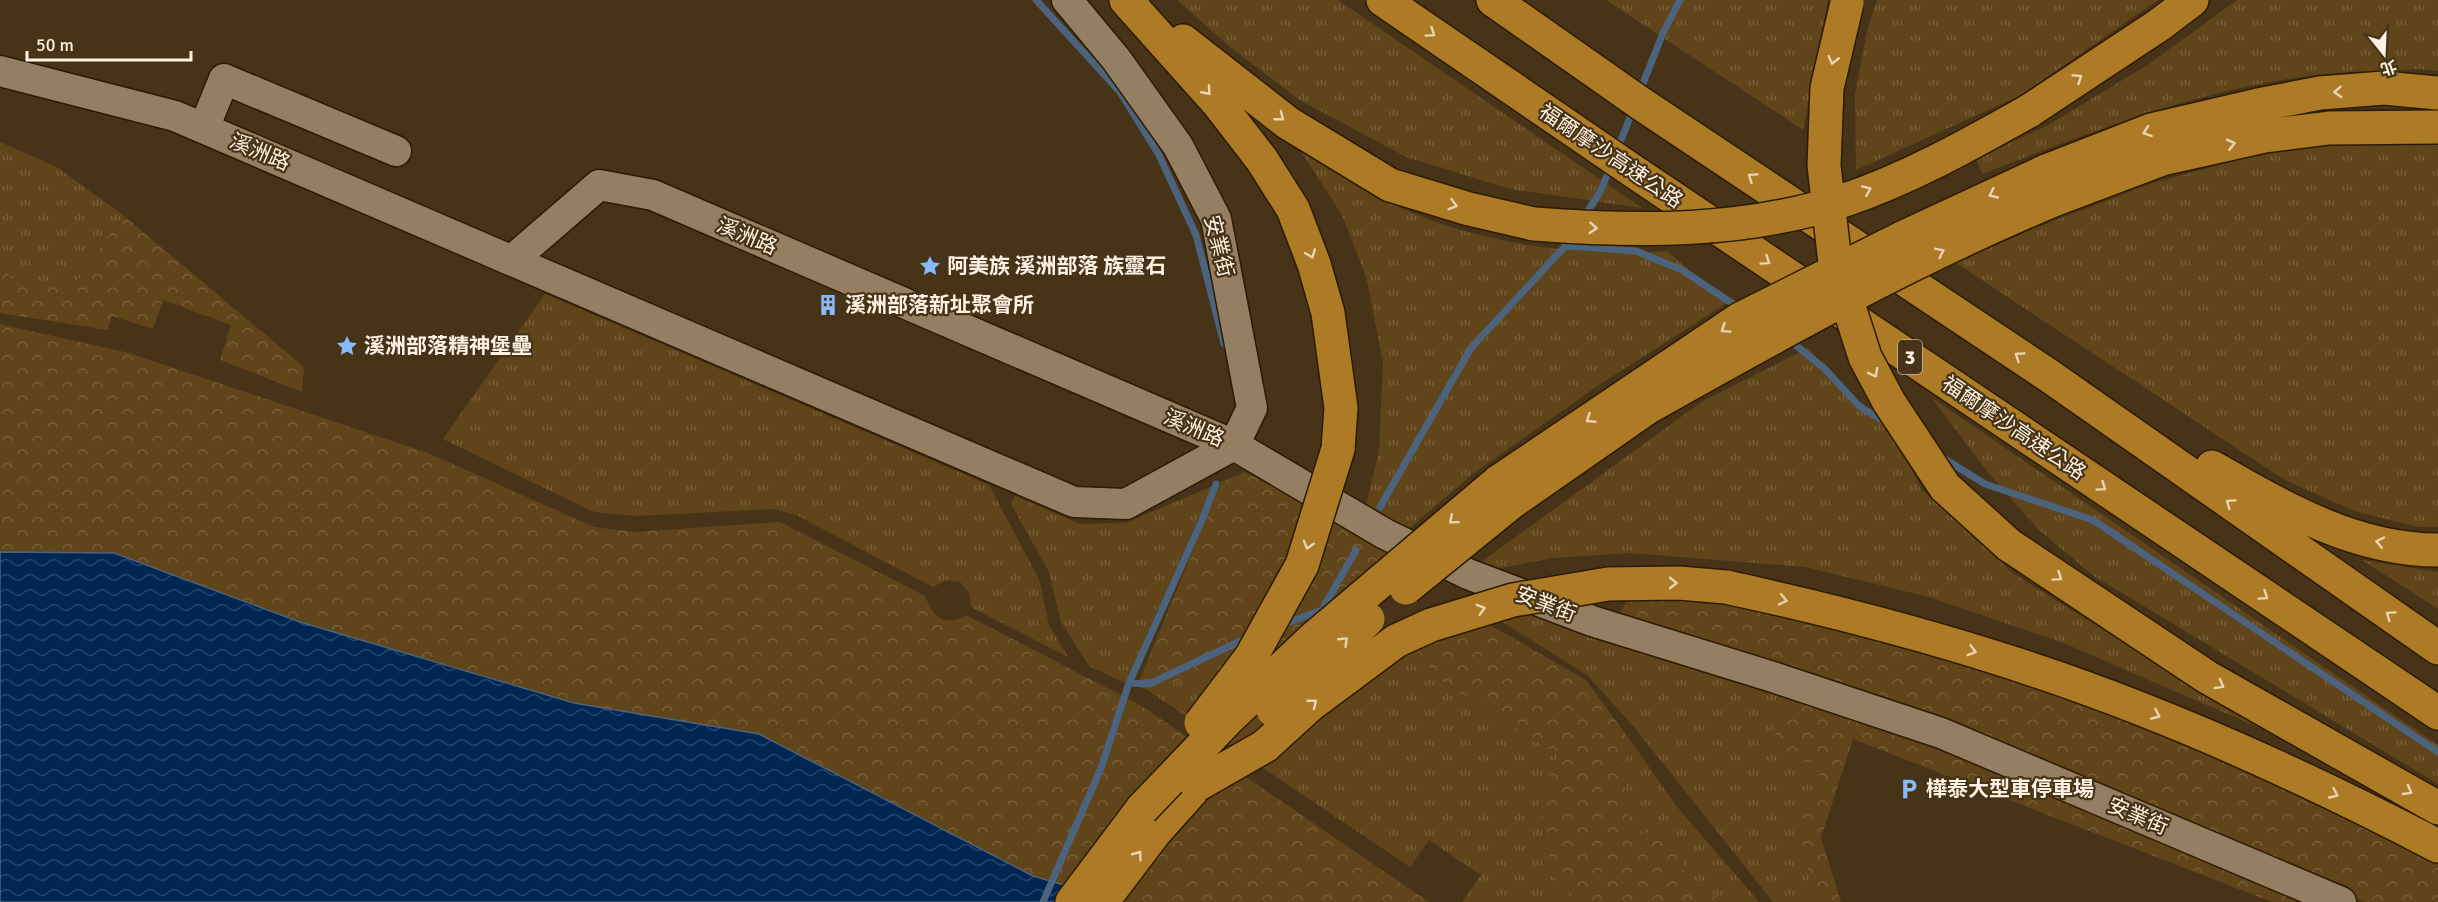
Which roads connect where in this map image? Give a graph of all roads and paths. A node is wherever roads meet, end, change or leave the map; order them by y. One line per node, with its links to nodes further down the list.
1 (1067, 0): 16 (street, 安業街)
2 (1126, 0): 22 (highway, one-way to 22, bridge)
3 (1137, 0): 6 (highway, one-way to 6, bridge)
4 (1383, 0): 20 (highway, 福爾摩沙高速公路 / 3, one-way to 20)
5 (1493, 0): 15 (highway, one-way to 5)
6 (2192, 0)
7 (1848, 2): 23 (highway, one-way to 23, bridge)
8 (0, 71): 11 (street, 溪洲路)
9 (2438, 93): 13 (highway, one-way to 13)
10 (2438, 127): 13 (highway, one-way to 10)
11 (204, 128): 12 (street); 14 (street, 溪洲路)
12 (396, 151)
13 (2051, 185): 17 (highway, bridge)
14 (512, 260): 16 (street, 溪洲路); 16 (street, 溪洲路)
15 (2048, 375): 18 (highway, one-way to 15); 19 (highway, one-way to 15)
16 (1234, 445): 27 (street, 安業街)
17 (1505, 492): 21 (highway, one-way to 17, bridge); 22 (highway, one-way to 22, bridge)
18 (2438, 550)
19 (2438, 648)
20 (2438, 713)
21 (1197, 785): 24 (highway, one-way to 24, bridge); 26 (highway, one-way to 21)
22 (1142, 808): 25 (highway)
23 (2438, 808)
24 (2438, 846)
25 (1072, 902)
26 (1102, 902)
27 (2341, 902)

